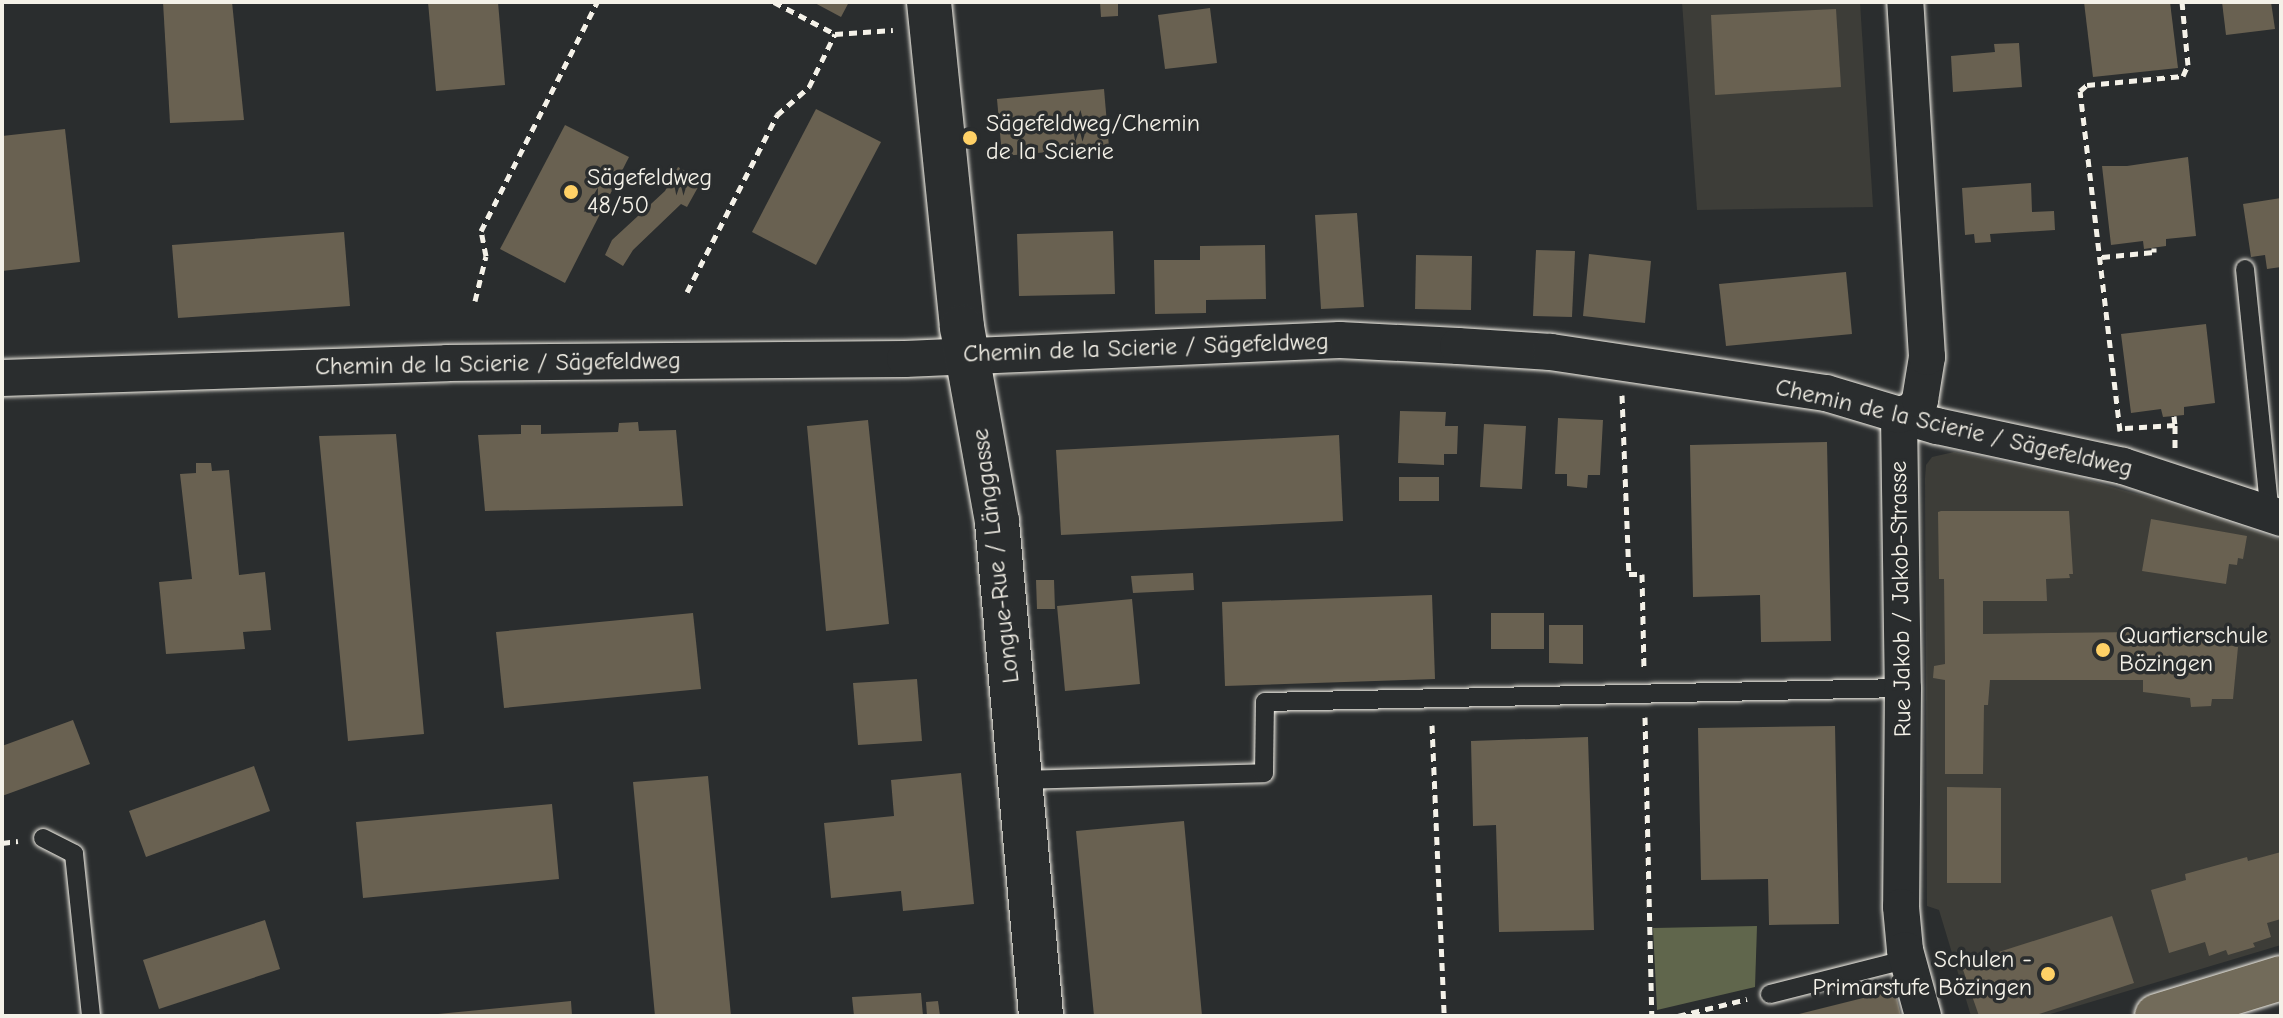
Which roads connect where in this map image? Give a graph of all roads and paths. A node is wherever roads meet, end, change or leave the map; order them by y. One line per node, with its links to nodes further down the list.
1 (597, 2): 11 (path)
2 (774, 2): 6 (path)
3 (1905, 2): 14 (street)
4 (2182, 2): 8 (path)
5 (914, 16): 6 (path); 12 (street, Longue-Rue / Länggasse)
6 (835, 34): 10 (path)
7 (2154, 248): 8 (path)
8 (2102, 257): 17 (path)
9 (2245, 269): 18 (lane, Chemin de la Scierie / Sägefeldweg)
10 (687, 292)
11 (475, 301)
12 (967, 355): 13 (street, Chemin de la Scierie / Sägefeldweg); 14 (street, Chemin de la Scierie / Sägefeldweg); 21 (street, Longue-Rue / Länggasse)
13 (2, 378)
14 (1899, 415): 17 (street, Chemin de la Scierie / Sägefeldweg); 19 (street, Rue Jakob / Jakob-Strasse)
15 (2174, 416): 16 (path)
16 (2175, 425)
17 (2123, 466): 18 (street, Chemin de la Scierie / Sägefeldweg)
18 (2275, 516)
19 (1903, 688): 20 (lane); 23 (street, Rue Jakob / Jakob-Strasse)
20 (1431, 698): 21 (lane); 28 (path)
21 (1020, 780): 27 (street, Longue-Rue / Länggasse)
22 (43, 838): 26 (lane)
23 (1908, 959): 25 (lane); 30 (street, Rue Jakob / Jakob-Strasse)
24 (2281, 978): 31 (main road)
25 (1770, 994): 29 (path)
26 (91, 1016)
27 (1041, 1016)
28 (1444, 1016)
29 (1678, 1016)
30 (1923, 1016)
31 (2157, 1016)

